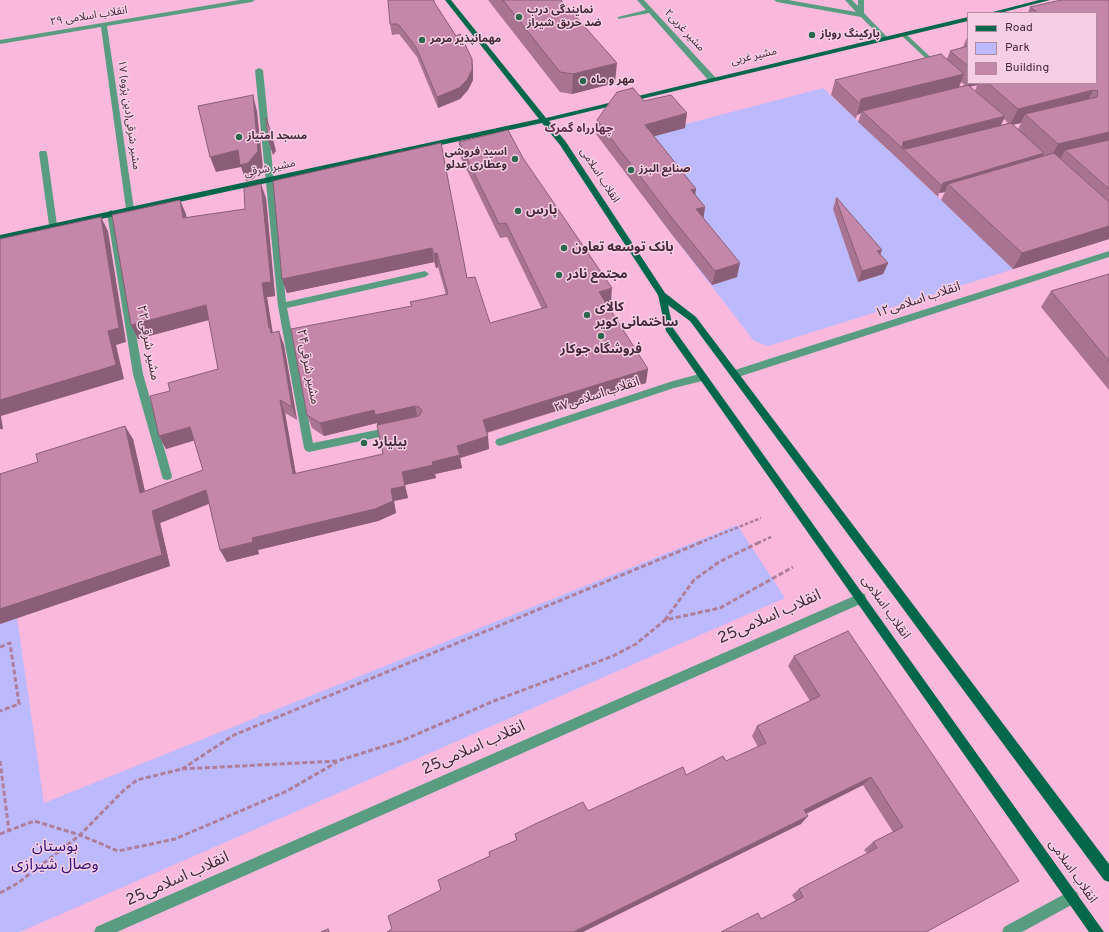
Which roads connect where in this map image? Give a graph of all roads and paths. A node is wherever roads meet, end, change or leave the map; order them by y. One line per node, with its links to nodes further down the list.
1 (252, 0): 16 (street, انقلاب اسلامی ۲۹)
2 (448, 0): 23 (main road, انقلاب اسلامی)
3 (640, 0): 11 (street, ۲مشیر غربی)
4 (777, 0): 9 (street)
5 (822, 0): 10 (street)
6 (848, 0): 13 (street)
7 (861, 0): 13 (street)
8 (1047, 0): 12 (main road)
9 (797, 2): 10 (street)
10 (826, 9): 13 (street)
11 (650, 11): 14 (street); 22 (street, ۲مشیر غربی)
12 (996, 12)
13 (861, 15): 18 (street)
14 (620, 18)
15 (967, 19): 17 (main road, مشیر غربی)
16 (104, 25): 19 (street, انقلاب اسلامی ۲۹); 26 (street, ۱۷ مشیر شرقی(دین پژوه))
17 (902, 34): 18 (main road, مشیر غربی); 21 (street)
18 (885, 38): 22 (main road, مشیر غربی)
19 (0, 42)
20 (259, 70): 25 (street, مشیر شرقی۲۴)
21 (943, 71)
22 (712, 78): 23 (main road, مشیر غربی)
23 (545, 120): 25 (main road, مشیر شرقی); 32 (main road, انقلاب اسلامی)
24 (43, 153): 28 (street)
25 (270, 180): 26 (main road, مشیر شرقی); 33 (street, مشیر شرقی۲۴)
26 (130, 209): 27 (main road, مشیر شرقی)
27 (111, 213): 28 (main road, مشیر شرقی); 38 (street, مشیر شرقی۲۲)
28 (53, 225): 29 (main road, مشیر شرقی)
29 (0, 238)
30 (1109, 254): 34 (street, انقلاب اسلامی۱۲)
31 (425, 274): 33 (street)
32 (662, 295): 34 (main road, انقلاب اسلامی); 35 (main road, انقلاب اسلامی)
33 (282, 306): 36 (street, مشیر شرقی۲۴)
34 (735, 374): 52 (main road, انقلاب اسلامی)
35 (702, 377): 37 (street, انقلاب اسلامی۲۷); 42 (main road, انقلاب اسلامی)
36 (403, 428)
37 (500, 442)
38 (167, 476)
39 (761, 518): 48 (path)
40 (773, 536): 43 (path)
41 (793, 567): 43 (path)
42 (861, 598): 54 (main road, انقلاب اسلامی); 55 (street, 25انقلاب اسلامی)
43 (665, 620): 47 (path)
44 (0, 647): 45 (path)
45 (0, 711)
46 (0, 761): 49 (path)
47 (337, 761): 48 (path); 51 (path)
48 (182, 769): 51 (path)
49 (9, 831): 50 (path); 51 (path)
50 (0, 834)
51 (80, 835): 53 (path)
52 (1109, 875)
53 (0, 893)
54 (1072, 897): 56 (street); 57 (main road, انقلاب اسلامی)
55 (101, 932)
56 (1009, 932)
57 (1097, 932)

